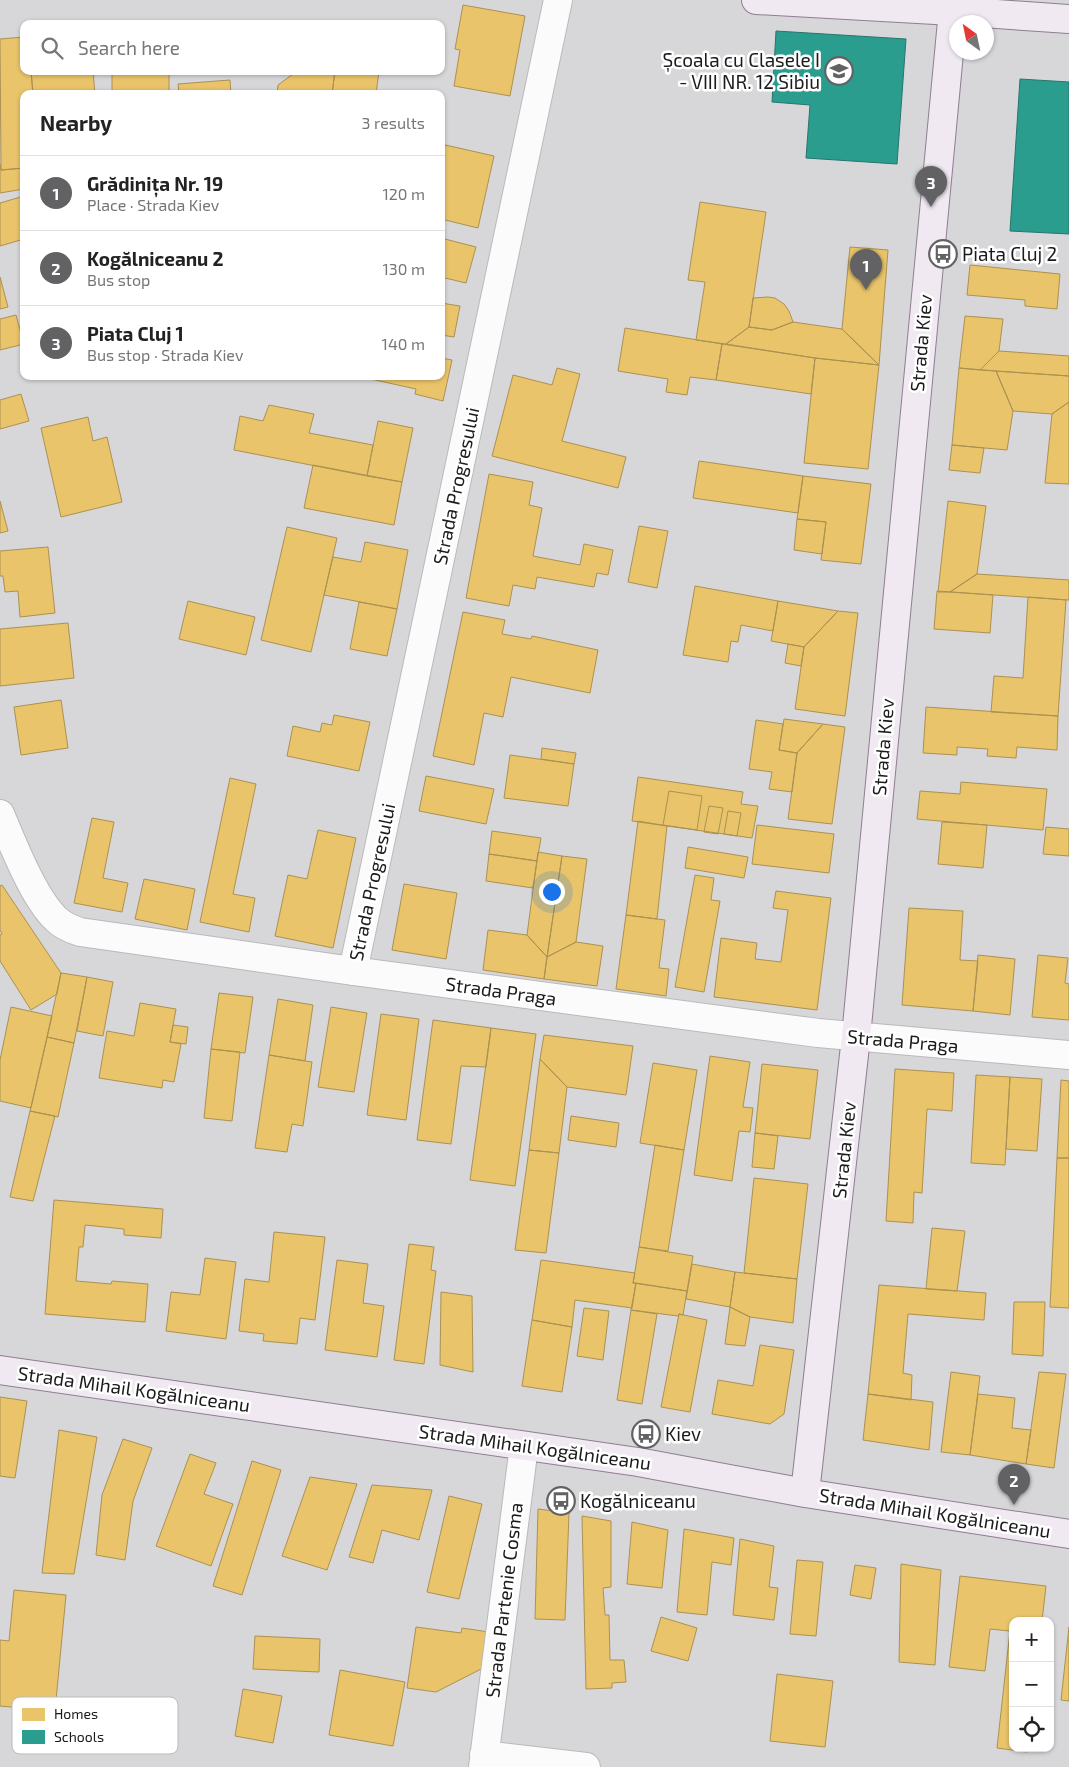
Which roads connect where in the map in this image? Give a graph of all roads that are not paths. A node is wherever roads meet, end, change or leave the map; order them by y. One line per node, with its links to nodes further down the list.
1 (558, 0): 6 (street, Strada Progresului)
2 (756, 0): 3 (street)
3 (954, 5): 4 (street); 7 (street, Strada Kiev)
4 (1069, 19)
5 (0, 814): 6 (street, Strada Praga)
6 (353, 971): 7 (street, Strada Praga)
7 (856, 1037): 8 (street, Strada Praga); 11 (street, Strada Kiev)
8 (1069, 1054)
9 (0, 1370): 10 (street, Strada Mihail Kogălniceanu)
10 (524, 1446): 11 (street, Strada Mihail Kogălniceanu); 13 (street, Strada Partenie Cosma)
11 (805, 1492): 12 (street, Strada Mihail Kogălniceanu)
12 (1069, 1534)
13 (483, 1761): 14 (street, Strada Partenie Cosma)
14 (586, 1767)

